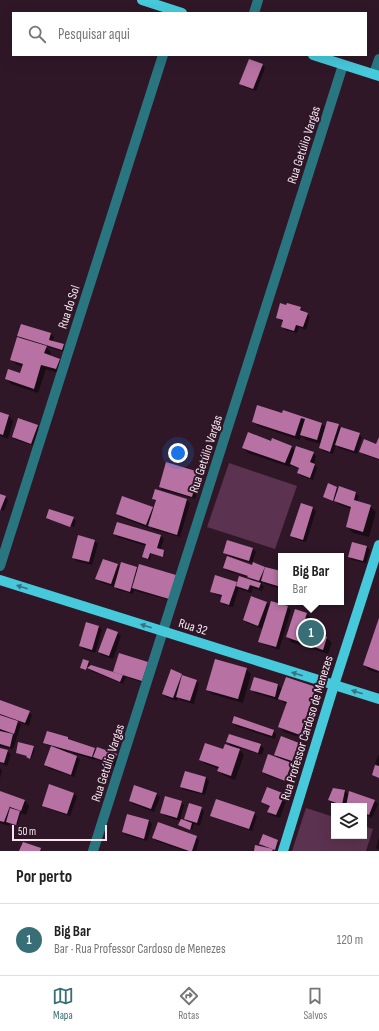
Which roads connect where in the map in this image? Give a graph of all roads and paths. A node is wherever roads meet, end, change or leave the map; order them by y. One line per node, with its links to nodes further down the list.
1 (142, 0): 3 (main road)
2 (258, 0): 4 (street)
3 (178, 12)
4 (254, 12)
5 (163, 56): 11 (street, Rua do Sol)
6 (316, 56): 8 (main road)
7 (379, 59): 9 (street)
8 (343, 64): 9 (main road); 13 (street, Rua Getúlio Vargas)
9 (377, 75)
10 (379, 545): 14 (main road, Rua Professor Cardoso de Menezes)
11 (0, 566)
12 (0, 580): 13 (main road, Rua 32, one-way to 12)
13 (163, 632): 14 (main road, Rua 32, one-way to 13); 16 (street, Rua Getúlio Vargas)
14 (334, 685): 15 (main road, Rua 32, one-way to 14); 17 (main road, Rua Professor Cardoso de Menezes)
15 (379, 699)
16 (93, 851)
17 (283, 851)

